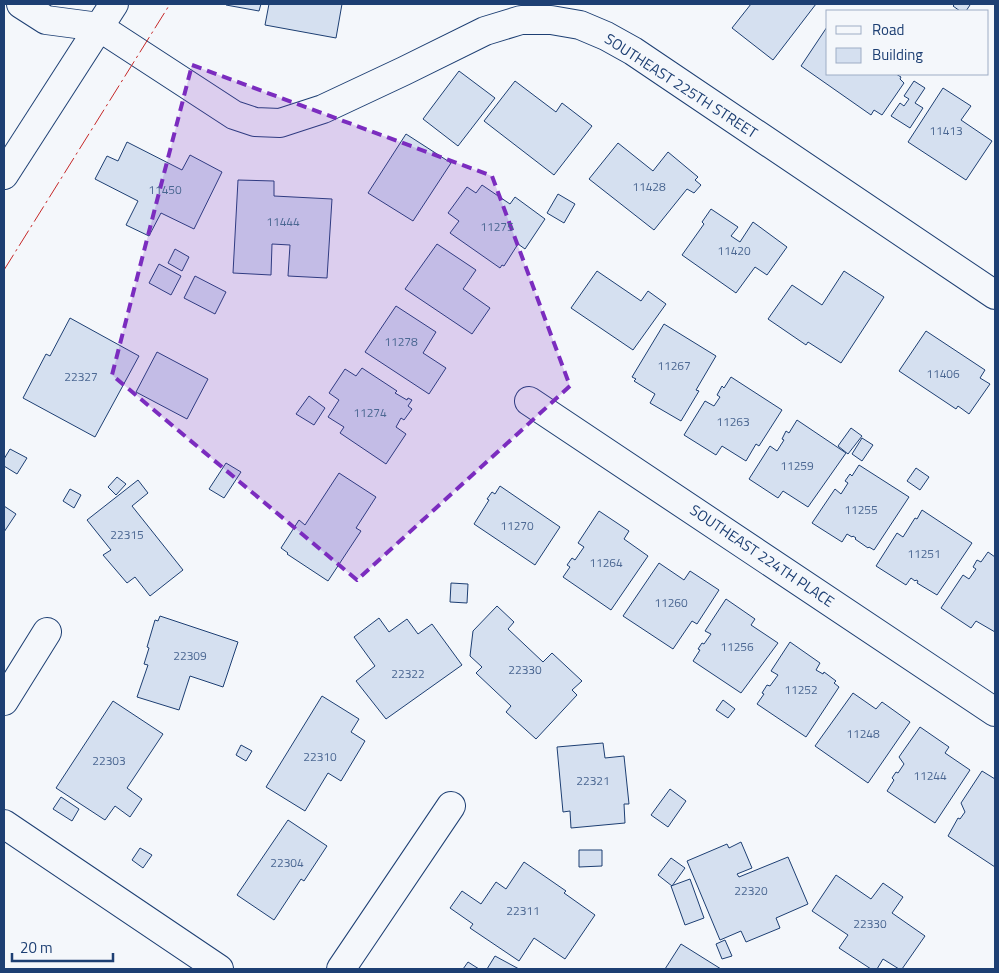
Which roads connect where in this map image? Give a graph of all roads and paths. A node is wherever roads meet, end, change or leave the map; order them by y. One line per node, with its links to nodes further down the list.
1 (21, 4): 3 (street, SOUTHEAST 225TH STREET)
2 (114, 4): 3 (street)
3 (96, 16): 4 (street); 5 (street, SOUTHEAST 225TH STREET)
4 (4, 175)
5 (995, 295)
6 (529, 400): 9 (street, SOUTHEAST 224TH PLACE)
7 (47, 632): 8 (street)
8 (4, 700)
9 (995, 712)
10 (451, 806): 13 (street)
11 (4, 824): 12 (street)
12 (219, 969)
13 (341, 969)

